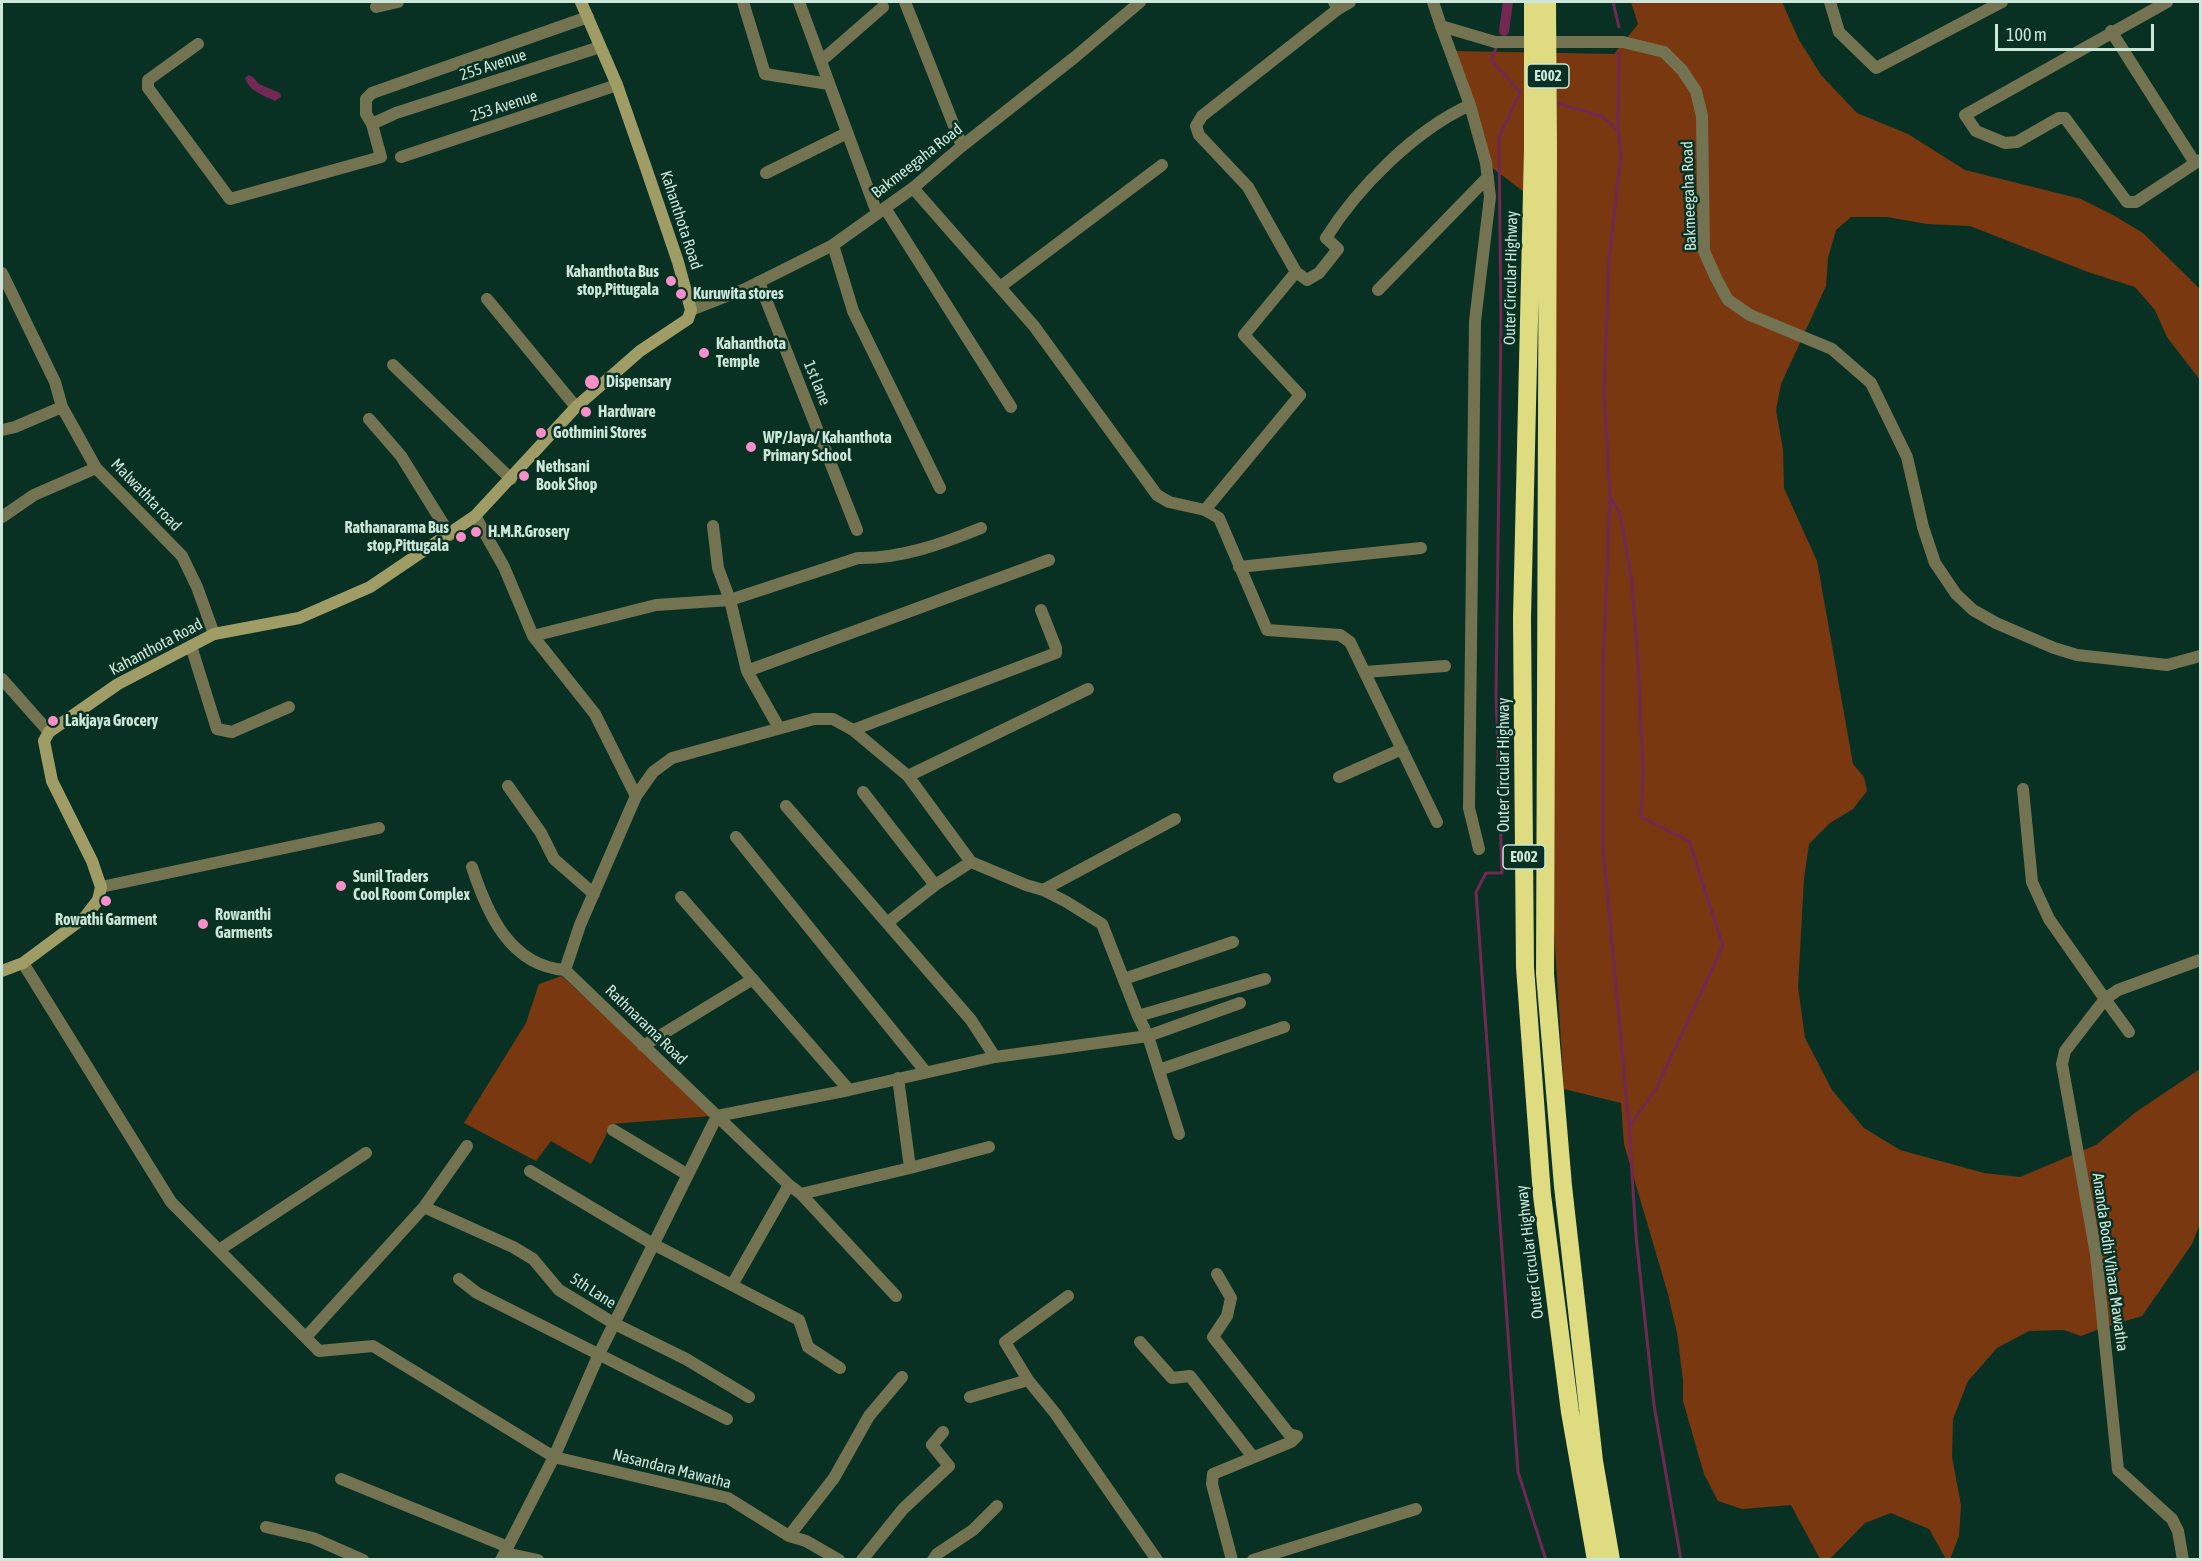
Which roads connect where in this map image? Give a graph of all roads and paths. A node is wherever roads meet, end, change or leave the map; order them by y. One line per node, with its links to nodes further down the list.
1 (398, 2): 15 (street)
2 (581, 2): 17 (main road, Kahanthota Road)
3 (743, 2): 24 (street)
4 (799, 2): 22 (street)
5 (905, 2): 28 (street)
6 (1140, 2): 28 (street, Bakmeegaha Road)
7 (1350, 2): 14 (street)
8 (1432, 2): 18 (street)
9 (1533, 2): 29 (highway, Outer Circular Highway / E002, bridge)
10 (1547, 2): 29 (highway, Outer Circular Highway / E002, bridge)
11 (1832, 2): 12 (street)
12 (2002, 2)
13 (2167, 2): 19 (street)
14 (1336, 5): 38 (street)
15 (376, 7)
16 (883, 7): 22 (street)
17 (588, 17): 21 (main road, Kahanthota Road); 26 (street)
18 (1442, 26): 25 (street); 69 (street, Bakmeegaha Road)
19 (2111, 31): 31 (street); 31 (street)
20 (198, 44): 26 (street)
21 (600, 47): 23 (main road, Kahanthota Road); 26 (street, 255 Avenue)
22 (821, 61): 24 (street)
23 (617, 84): 30 (street, 253 Avenue); 44 (main road, Kahanthota Road)
24 (829, 84): 27 (street)
25 (1470, 105): 34 (street); 38 (street)
26 (372, 124)
27 (847, 133): 33 (street); 36 (street)
28 (962, 146): 35 (street, Bakmeegaha Road)
29 (1540, 150): 153 (highway, Outer Circular Highway / E002); 169 (highway, Outer Circular Highway / E002)
30 (401, 157)
31 (2198, 161)
32 (1162, 165): 41 (street)
33 (766, 173)
34 (1488, 177): 42 (street); 91 (street)
35 (913, 188): 36 (street, Bakmeegaha Road); 41 (street)
36 (881, 210): 37 (street, Bakmeegaha Road); 48 (street)
37 (833, 245): 40 (street, Bakmeegaha Road); 53 (street)
38 (1296, 272): 54 (street)
39 (2, 273): 46 (street, Malwathta road)
40 (759, 282): 44 (street, Bakmeegaha Road); 59 (street, 1st lane)
41 (1000, 287): 54 (street)
42 (1378, 290)
43 (487, 299): 47 (street)
44 (691, 310): 47 (main road, Kahanthota Road)
45 (393, 365): 52 (street)
46 (62, 407): 50 (street); 51 (street, Malwathta road)
47 (576, 407): 52 (main road, Kahanthota Road)
48 (1011, 407)
49 (369, 419): 60 (street)
50 (2, 430)
51 (96, 468): 56 (street); 66 (street, Malwathta road)
52 (512, 479): 55 (main road, Kahanthota Road)
53 (940, 488)
54 (1205, 510): 63 (street)
55 (475, 516): 60 (main road, Kahanthota Road); 67 (street)
56 (2, 518)
57 (712, 526): 64 (street)
58 (981, 528): 64 (street)
59 (857, 530)
60 (450, 535): 66 (main road, Kahanthota Road)
61 (1421, 548): 63 (street)
62 (1049, 560): 71 (street)
63 (1239, 567): 72 (street)
64 (730, 600): 67 (street); 71 (street)
65 (1041, 609): 77 (street)
66 (214, 634): 68 (main road, Kahanthota Road)
67 (533, 636): 85 (street)
68 (191, 646): 75 (street); 78 (main road, Kahanthota Road)
69 (2200, 656)
70 (1445, 666): 72 (street)
71 (747, 671): 76 (street)
72 (1365, 672): 79 (street)
73 (2, 679): 78 (street)
74 (1088, 689): 80 (street)
75 (289, 707)
76 (779, 728): 77 (street); 85 (street)
77 (853, 730): 80 (street)
78 (49, 732): 95 (main road)
79 (1402, 749): 81 (street); 88 (street)
80 (908, 776): 92 (street)
81 (1339, 777)
82 (508, 786): 97 (street)
83 (2024, 789): 108 (street)
84 (863, 792): 94 (street)
85 (636, 796): 97 (street)
86 (786, 806): 99 (street)
87 (1175, 819): 96 (street)
88 (1437, 822)
89 (379, 828): 95 (street)
90 (736, 837): 117 (street)
91 (1479, 849)
92 (971, 862): 94 (street); 96 (street)
93 (472, 867): 103 (street)
94 (934, 885): 99 (street)
95 (101, 887): 102 (main road)
96 (1043, 890): 106 (street)
97 (594, 894): 103 (street)
98 (681, 897): 105 (street)
99 (887, 923): 115 (street)
100 (1233, 942): 106 (street)
101 (2200, 960): 108 (street)
102 (23, 963): 104 (main road); 133 (street)
103 (566, 970): 114 (street, Rathnarama Road)
104 (2, 971)
105 (753, 979): 114 (street); 119 (street)
106 (1124, 979): 110 (street)
107 (1265, 979): 110 (street)
108 (2106, 999): 112 (street); 170 (street, Ananda Bodhi Vihara Mawatha)
109 (1240, 1003): 113 (street)
110 (1138, 1016): 113 (street)
111 (1284, 1027): 116 (street)
112 (2129, 1032)
113 (1148, 1036): 115 (street); 116 (street)
114 (643, 1046): 120 (street, Rathnarama Road)
115 (995, 1057): 117 (street)
116 (1159, 1070): 122 (street)
117 (926, 1071): 118 (street)
118 (898, 1078): 119 (street); 126 (street)
119 (849, 1090): 120 (street)
120 (717, 1116): 128 (street); 129 (street, Rathnarama Road)
121 (613, 1130): 128 (street)
122 (1179, 1134)
123 (467, 1146): 131 (street)
124 (989, 1147): 126 (street)
125 (366, 1153): 133 (street)
126 (910, 1168): 130 (street)
127 (530, 1171): 132 (street)
128 (688, 1175): 132 (street)
129 (789, 1185): 130 (street, Rathnarama Road); 136 (street)
130 (801, 1194): 137 (street, Rathnarama Road)
131 (424, 1207): 139 (street, 5th Lane); 140 (street)
132 (653, 1244): 136 (street); 139 (street)
133 (219, 1250): 140 (street)
134 (1217, 1274): 151 (street)
135 (459, 1279): 142 (street)
136 (732, 1285): 143 (street)
137 (896, 1296)
138 (1068, 1296): 145 (street)
139 (615, 1324): 142 (street); 146 (street, 5th Lane)
140 (306, 1337): 150 (street, Nasandara Mawatha)
141 (1140, 1342): 151 (street)
142 (599, 1354): 148 (street); 150 (street)
143 (840, 1368)
144 (902, 1377): 157 (street)
145 (1028, 1380): 147 (street); 164 (street)
146 (749, 1397)
147 (970, 1397)
148 (727, 1419)
149 (943, 1432): 162 (street)
150 (554, 1457): 157 (street, Nasandara Mawatha); 158 (street)
151 (1253, 1457): 165 (street)
152 (341, 1479): 158 (street)
153 (1586, 1505): 167 (highway); 168 (highway, Outer Circular Highway / E002)
154 (997, 1506): 163 (street)
155 (1416, 1509): 166 (street)
156 (266, 1527): 159 (street)
157 (789, 1536): 161 (street, Nasandara Mawatha)
158 (504, 1553): 160 (street)
159 (363, 1560)
160 (538, 1560)
161 (839, 1560)
162 (862, 1560)
163 (933, 1560)
164 (1157, 1560)
165 (1232, 1560)
166 (1253, 1560)
167 (1590, 1560)
168 (1596, 1560)
169 (1611, 1560)
170 (2183, 1560)

